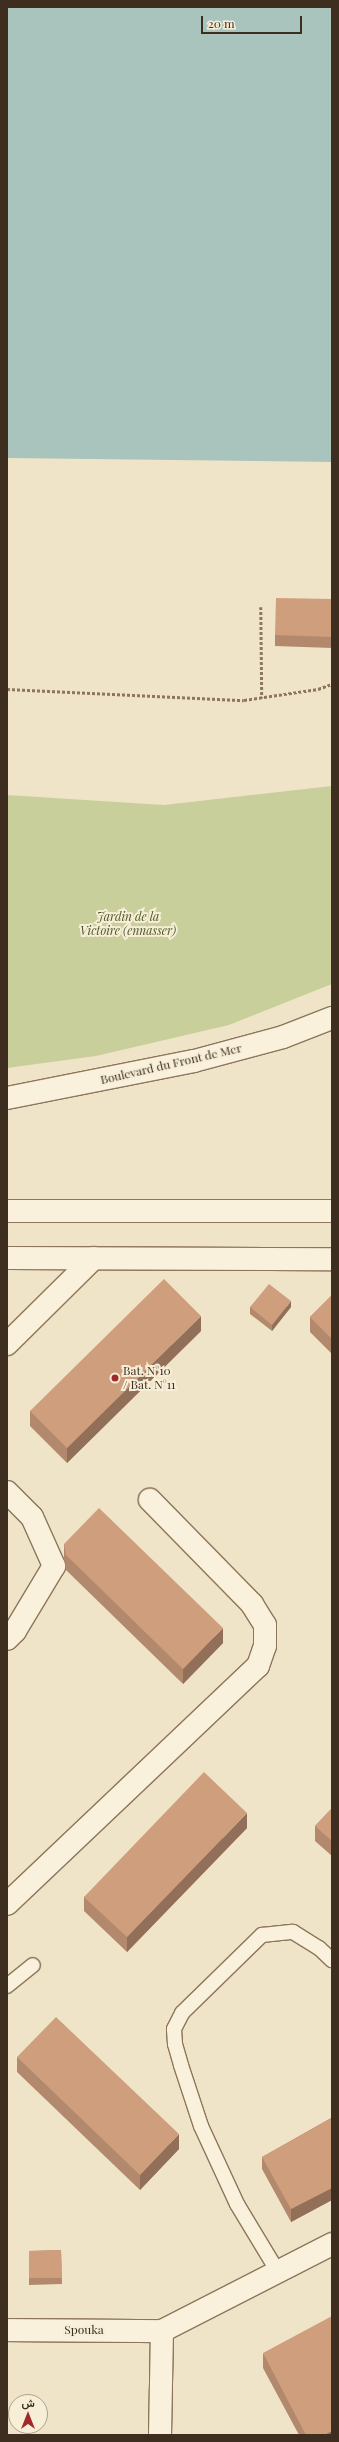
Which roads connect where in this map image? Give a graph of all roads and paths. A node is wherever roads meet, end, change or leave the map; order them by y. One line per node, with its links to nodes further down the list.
1 (261, 607): 4 (path)
2 (332, 684): 4 (path)
3 (7, 689): 4 (path)
4 (262, 698)
5 (332, 1018): 6 (street, Boulevard du Front de Mer)
6 (7, 1098)
7 (7, 1211): 8 (street)
8 (332, 1211)
9 (7, 1258): 10 (street)
10 (94, 1258): 11 (street); 12 (street)
11 (332, 1259)
12 (7, 1344)
13 (7, 1492): 15 (street)
14 (150, 1500): 16 (street)
15 (7, 1640)
16 (7, 1904)
17 (332, 1960): 21 (lane)
18 (32, 1964): 19 (lane)
19 (7, 1986)
20 (332, 2244): 21 (street)
21 (278, 2272): 23 (street)
22 (7, 2330): 23 (street, Spouka)
23 (162, 2331): 24 (street)
24 (160, 2435)

